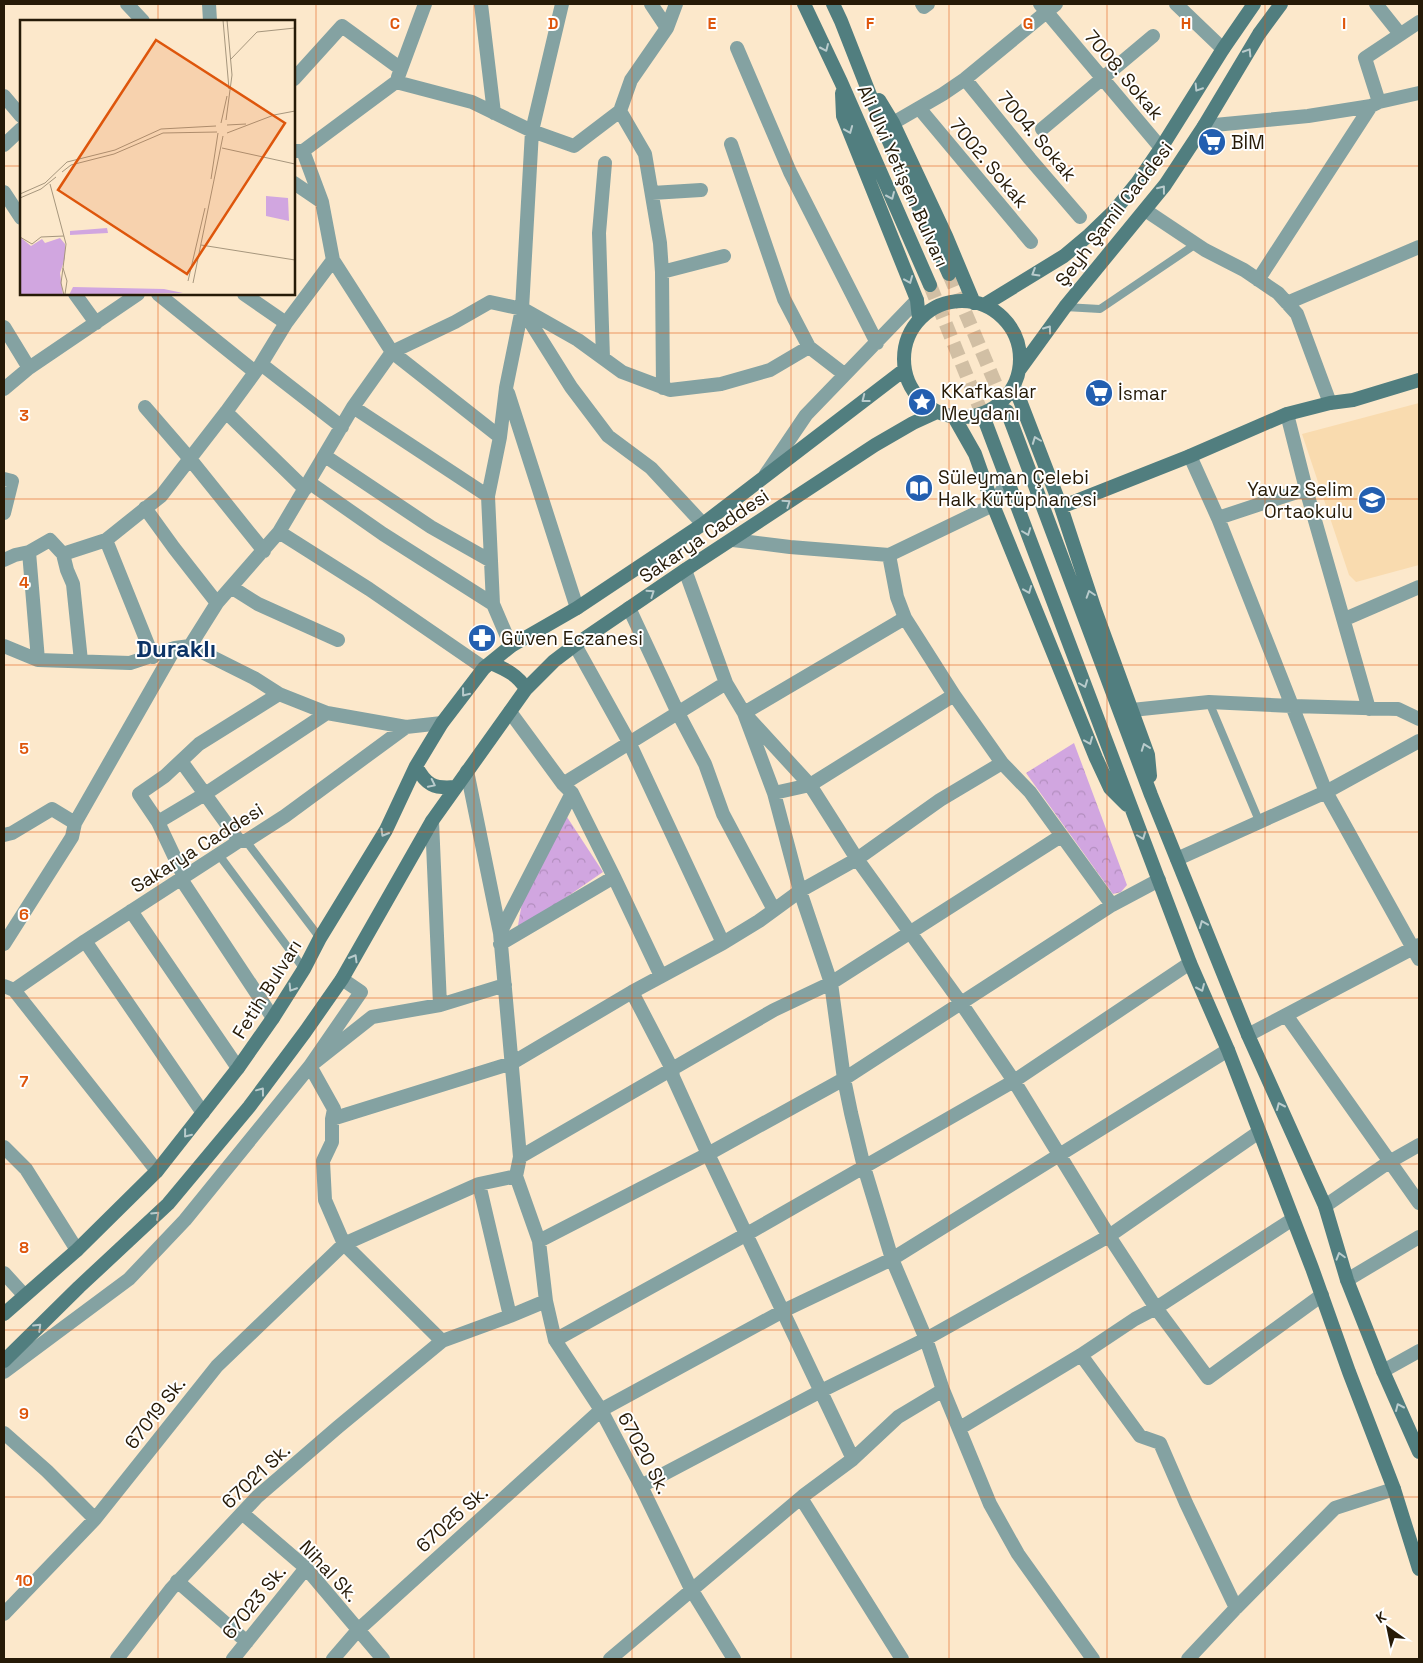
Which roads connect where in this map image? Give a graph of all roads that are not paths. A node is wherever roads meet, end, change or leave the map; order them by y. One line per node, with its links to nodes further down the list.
1 (127, 4): 15 (street)
2 (209, 4): 16 (street)
3 (425, 4): 23 (street)
4 (481, 4): 35 (street)
5 (562, 4): 41 (street)
6 (651, 4): 18 (street)
7 (676, 4): 18 (street)
8 (804, 4): 29 (main road, Ali Ulvi Yetişen Bulvarı, one-way to 29)
9 (833, 4): 24 (main road)
10 (1176, 4): 22 (street)
11 (1254, 4): 22 (main road)
12 (1281, 4): 38 (main road, Şeyh Şamil Caddesi, one-way to 12)
13 (1376, 4): 19 (street)
14 (1048, 6): 26 (street, 7008. Sokak); 27 (street)
15 (137, 19)
16 (210, 20)
17 (1419, 22): 19 (street)
18 (667, 28): 34 (street)
19 (1400, 34): 32 (street)
20 (1153, 36): 26 (street)
21 (737, 48): 77 (street)
22 (1223, 49): 44 (main road, one-way to 44)
23 (401, 69): 25 (street); 28 (street)
24 (860, 70): 37 (main road); 61 (main road)
25 (295, 78)
26 (1103, 78): 39 (street); 44 (street, 7008. Sokak)
27 (966, 79): 33 (street); 54 (street, 7004. Sokak)
28 (396, 82): 35 (street); 45 (street)
29 (841, 82): 63 (main road, Ali Ulvi Yetişen Bulvarı, one-way to 63); 68 (main road, Ali Ulvi Yetişen Bulvarı, one-way to 68)
30 (1419, 94): 32 (street)
31 (4, 96): 36 (street)
32 (1375, 104): 38 (street); 62 (street)
33 (919, 108): 37 (street); 55 (street, 7002. Sokak)
34 (620, 111): 41 (street); 50 (street)
35 (494, 113): 41 (street)
36 (20, 115)
37 (893, 123): 70 (main road)
38 (1204, 126): 52 (main road, Şeyh Şamil Caddesi, one-way to 38)
39 (1042, 129)
40 (20, 130): 43 (street)
41 (532, 132): 72 (street)
42 (731, 144): 78 (street)
43 (4, 145)
44 (1161, 148): 70 (main road, one-way to 70)
45 (298, 151): 51 (street)
46 (605, 163): 80 (street)
47 (295, 184): 51 (street)
48 (701, 190): 50 (street)
49 (4, 192): 53 (street)
50 (652, 193): 60 (street)
51 (322, 202): 59 (street)
52 (1145, 210): 56 (street); 71 (main road, Şeyh Şamil Caddesi)
53 (20, 216)
54 (1080, 217)
55 (1031, 242)
56 (1196, 244): 62 (street); 71 (lane)
57 (1419, 247): 69 (street)
58 (724, 256): 60 (street)
59 (333, 260): 75 (street); 79 (street)
60 (662, 272): 89 (street)
61 (949, 274)
62 (1258, 280): 69 (street)
63 (930, 285)
64 (76, 295): 74 (street)
65 (137, 295): 74 (street)
66 (159, 295): 82 (street)
67 (245, 295): 75 (street)
68 (917, 300): 73 (main road, Ali Ulvi Yetişen Bulvarı); 77 (street)
69 (1286, 303): 91 (street)
70 (979, 304): 73 (main road); 83 (main road)
71 (1065, 306): 83 (main road, Şeyh Şamil Caddesi, one-way to 71)
72 (522, 309): 79 (street); 80 (street); 88 (street); 116 (street)
73 (919, 319): 84 (main road)
74 (96, 323): 81 (street)
75 (286, 323): 82 (street)
76 (4, 327): 81 (street)
77 (877, 343): 85 (street)
78 (809, 347): 85 (street); 89 (street)
79 (392, 352): 93 (street); 101 (street)
80 (603, 358): 89 (street)
81 (29, 368): 90 (street)
82 (258, 368): 95 (street); 100 (street)
83 (1020, 368): 87 (main road)
84 (904, 370): 96 (main road); 106 (main road, Sakarya Caddesi, one-way to 106)
85 (844, 374): 106 (street)
86 (1419, 380): 91 (main road)
87 (1014, 385): 98 (main road); 112 (main road, one-way to 87)
88 (506, 388): 101 (street); 131 (street)
89 (663, 388)
90 (4, 389)
91 (1330, 403): 97 (main road)
92 (145, 407): 104 (street)
93 (353, 407): 100 (street); 110 (street)
94 (1007, 411): 172 (main road)
95 (226, 412): 104 (street); 108 (street)
96 (937, 412): 98 (main road); 119 (main road, Sakarya Caddesi, one-way to 96)
97 (1287, 414): 103 (main road); 109 (street)
98 (954, 417): 111 (main road)
99 (985, 421): 107 (main road)
100 (342, 427): 102 (street)
101 (500, 437): 110 (street)
102 (325, 456): 108 (street); 125 (street)
103 (1190, 456): 112 (main road); 115 (street)
104 (190, 458): 113 (street); 120 (street)
105 (4, 479): 114 (street)
106 (762, 480): 116 (main road, Sakarya Caddesi)
107 (1008, 481): 111 (street); 173 (main road, one-way to 173)
108 (308, 486): 117 (street); 130 (street)
109 (1306, 489): 115 (street); 134 (street)
110 (488, 496): 125 (street)
111 (993, 505): 123 (street); 173 (main road, one-way to 173)
112 (1061, 507): 152 (main road, one-way to 112)
113 (145, 508): 118 (street); 129 (street)
114 (4, 514)
115 (1218, 518): 150 (street)
116 (703, 524): 131 (main road, Sakarya Caddesi)
117 (280, 532): 120 (street); 144 (street)
118 (106, 540): 122 (street); 141 (street)
119 (733, 540): 123 (street); 126 (main road, Sakarya Caddesi)
120 (264, 551): 127 (street)
121 (29, 552): 122 (street); 124 (street); 142 (street)
122 (63, 554): 143 (street)
123 (889, 555): 133 (street)
124 (4, 560)
125 (490, 561): 130 (street)
126 (685, 570): 132 (main road, Sakarya Caddesi, one-way to 126); 145 (street)
127 (231, 586): 129 (street); 135 (street)
128 (1419, 588): 134 (street)
129 (218, 603): 138 (street)
130 (493, 604): 139 (street)
131 (577, 608): 139 (main road, Sakarya Caddesi)
132 (629, 608): 136 (main road, Sakarya Caddesi); 155 (street)
133 (905, 618): 148 (street); 156 (street)
134 (1345, 619): 151 (street)
135 (338, 640)
136 (575, 645): 146 (main road, Sakarya Caddesi); 161 (street)
137 (4, 646): 142 (street)
138 (190, 646): 140 (street); 147 (street)
139 (511, 646): 144 (main road, Fetih Bulvarı)
140 (175, 648): 141 (street); 177 (street)
141 (153, 657): 143 (street)
142 (38, 660): 143 (street)
143 (81, 661)
144 (487, 666): 146 (main road); 158 (main road, Fetih Bulvarı, one-way to 158)
145 (726, 683): 155 (street); 156 (street)
146 (526, 689): 153 (main road, Sakarya Caddesi)
147 (279, 694): 154 (street); 162 (street)
148 (954, 695): 163 (street); 166 (street)
149 (1209, 702): 150 (street); 152 (street); 176 (lane)
150 (1292, 706): 151 (street); 169 (street)
151 (1369, 709): 157 (street)
152 (1132, 710): 172 (main road, one-way to 152)
153 (510, 712): 165 (main road); 168 (street)
154 (327, 713): 159 (street); 171 (street)
155 (678, 713): 161 (street); 189 (street)
156 (744, 713): 166 (street); 170 (street)
157 (1419, 719)
158 (442, 723): 159 (street); 164 (main road, Fetih Bulvarı)
159 (406, 728): 180 (street, Sakarya Caddesi)
160 (1419, 741): 169 (street)
161 (629, 742): 168 (street); 195 (street)
162 (181, 761): 171 (street); 174 (street)
163 (1002, 763): 179 (street); 182 (street)
164 (416, 766): 167 (main road, one-way to 167); 192 (main road, Fetih Bulvarı, one-way to 192)
165 (467, 771): 167 (main road); 193 (street)
166 (810, 785): 170 (street); 182 (street)
167 (455, 787): 175 (main road)
168 (567, 788): 184 (street); 193 (street)
169 (1326, 792): 176 (street); 197 (street)
170 (774, 793): 187 (street)
171 (205, 794): 174 (street); 180 (street)
172 (1151, 795): 183 (main road)
173 (1131, 809): 186 (main road, one-way to 186)
174 (158, 822): 185 (street)
175 (432, 822): 201 (main road, one-way to 175); 207 (street)
176 (1260, 822): 183 (street)
177 (75, 823): 178 (street); 196 (street)
178 (4, 835)
179 (1061, 836): 188 (street); 191 (street)
180 (243, 841): 181 (street, Sakarya Caddesi); 192 (lane)
181 (220, 855): 185 (street, Sakarya Caddesi); 199 (lane)
182 (857, 859): 187 (street); 191 (street)
183 (1177, 859): 210 (main road, one-way to 183)
184 (614, 877): 193 (street); 200 (street)
185 (182, 878): 190 (street, Sakarya Caddesi); 209 (street)
186 (1159, 880): 188 (street); 198 (main road)
187 (800, 891): 189 (street); 202 (street)
188 (1112, 905): 206 (street)
189 (774, 910): 195 (street)
190 (131, 911): 194 (street, Sakarya Caddesi); 214 (street)
191 (910, 932): 202 (street); 206 (street)
192 (320, 938): 199 (main road, Fetih Bulvarı)
193 (500, 939): 203 (street)
194 (84, 941): 204 (street, Sakarya Caddesi); 218 (street)
195 (723, 943): 200 (street)
196 (4, 944)
197 (1417, 951): 208 (street)
198 (1190, 963): 211 (main road, one-way to 211); 217 (street)
199 (304, 969): 209 (main road, Fetih Bulvarı, one-way to 209)
200 (661, 976): 205 (street)
201 (342, 979): 213 (street); 255 (main road, one-way to 201)
202 (831, 983): 215 (street); 216 (street)
203 (505, 985): 207 (street); 212 (street)
204 (9, 988): 228 (street)
205 (632, 992): 212 (street); 215 (street)
206 (961, 1003): 216 (street); 217 (street)
207 (440, 1004): 213 (street)
208 (1286, 1015): 210 (street); 226 (street)
209 (273, 1018): 214 (main road, Fetih Bulvarı)
210 (1248, 1035): 232 (main road, one-way to 210)
211 (1228, 1050): 220 (main road); 224 (street, 67025 Sk.)
212 (512, 1063): 219 (street); 225 (street)
213 (310, 1066): 219 (street); 257 (street)
214 (238, 1068): 218 (main road, Fetih Bulvarı)
215 (672, 1069): 223 (street); 225 (street)
216 (844, 1079): 223 (street); 227 (street)
217 (1014, 1081): 224 (street); 227 (street)
218 (203, 1114): 228 (main road, Fetih Bulvarı, one-way to 228)
219 (332, 1119): 238 (street)
220 (1259, 1132): 233 (main road); 235 (street)
221 (1419, 1145): 226 (street)
222 (4, 1147): 239 (street)
223 (708, 1154): 234 (street); 237 (street)
224 (1060, 1156): 235 (street); 240 (street, 67025 Sk.)
225 (520, 1157): 229 (street)
226 (1389, 1162): 231 (street); 232 (street)
227 (864, 1167): 234 (street); 240 (street)
228 (156, 1171): 239 (main road, Fetih Bulvarı)
229 (516, 1176): 230 (street, 67019 Sk.); 237 (street)
230 (479, 1184): 238 (street, 67019 Sk.); 249 (street)
231 (1419, 1203)
232 (1325, 1206): 242 (main road, one-way to 232)
233 (1293, 1219): 244 (main road); 246 (street)
234 (747, 1234): 247 (street); 251 (street)
235 (1109, 1236): 246 (street); 250 (street)
236 (1419, 1237): 242 (street)
237 (539, 1241): 245 (street)
238 (344, 1244): 252 (street); 269 (street, 67019 Sk.)
239 (77, 1250): 243 (main road, Fetih Bulvarı)
240 (892, 1259): 247 (street, 67025 Sk.); 250 (street)
241 (4, 1273): 243 (street)
242 (1347, 1280): 256 (main road)
243 (24, 1295): 248 (main road, Fetih Bulvarı)
244 (1322, 1295): 246 (street); 266 (main road)
245 (546, 1301): 249 (street, 67021 Sk.); 251 (street)
246 (1156, 1308): 254 (street)
247 (783, 1311): 259 (street); 260 (street, 67025 Sk.)
248 (4, 1314)
249 (510, 1316): 252 (street, 67021 Sk.)
250 (926, 1338): 258 (street); 259 (street)
251 (555, 1340): 260 (street, 67020 Sk.)
252 (442, 1341): 268 (street, 67021 Sk.)
253 (1419, 1351): 256 (street)
254 (1081, 1355): 261 (street); 274 (street)
255 (4, 1361)
256 (1383, 1371): 263 (main road, one-way to 256)
257 (4, 1372)
258 (943, 1390): 261 (street); 264 (street)
259 (821, 1391): 264 (street); 265 (street)
260 (601, 1410): 265 (street, 67020 Sk.); 276 (street, 67025 Sk.)
261 (960, 1428): 285 (street)
262 (4, 1433): 269 (street)
263 (1419, 1452)
264 (853, 1459): 267 (street)
265 (641, 1486): 273 (street, 67020 Sk.)
266 (1394, 1489): 271 (main road); 274 (street)
267 (801, 1498): 273 (street); 284 (street)
268 (242, 1513): 270 (street, Nihal Sk.); 272 (street, 67021 Sk.)
269 (95, 1520): 275 (street, 67019 Sk.)
270 (306, 1568): 276 (street, Nihal Sk.); 277 (street, 67023 Sk.)
271 (1419, 1569)
272 (178, 1581): 277 (street); 278 (street, 67021 Sk.)
273 (691, 1589): 282 (street); 283 (street, 67020 Sk.)
274 (1236, 1608): 286 (street)
275 (4, 1614)
276 (358, 1630): 280 (street, 67025 Sk.); 281 (street, Nihal Sk.)
277 (247, 1642): 279 (street, 67023 Sk.)
278 (117, 1659)
279 (232, 1659)
280 (333, 1659)
281 (383, 1659)
282 (610, 1659)
283 (734, 1659)
284 (902, 1659)
285 (1093, 1659)
286 (1188, 1659)

